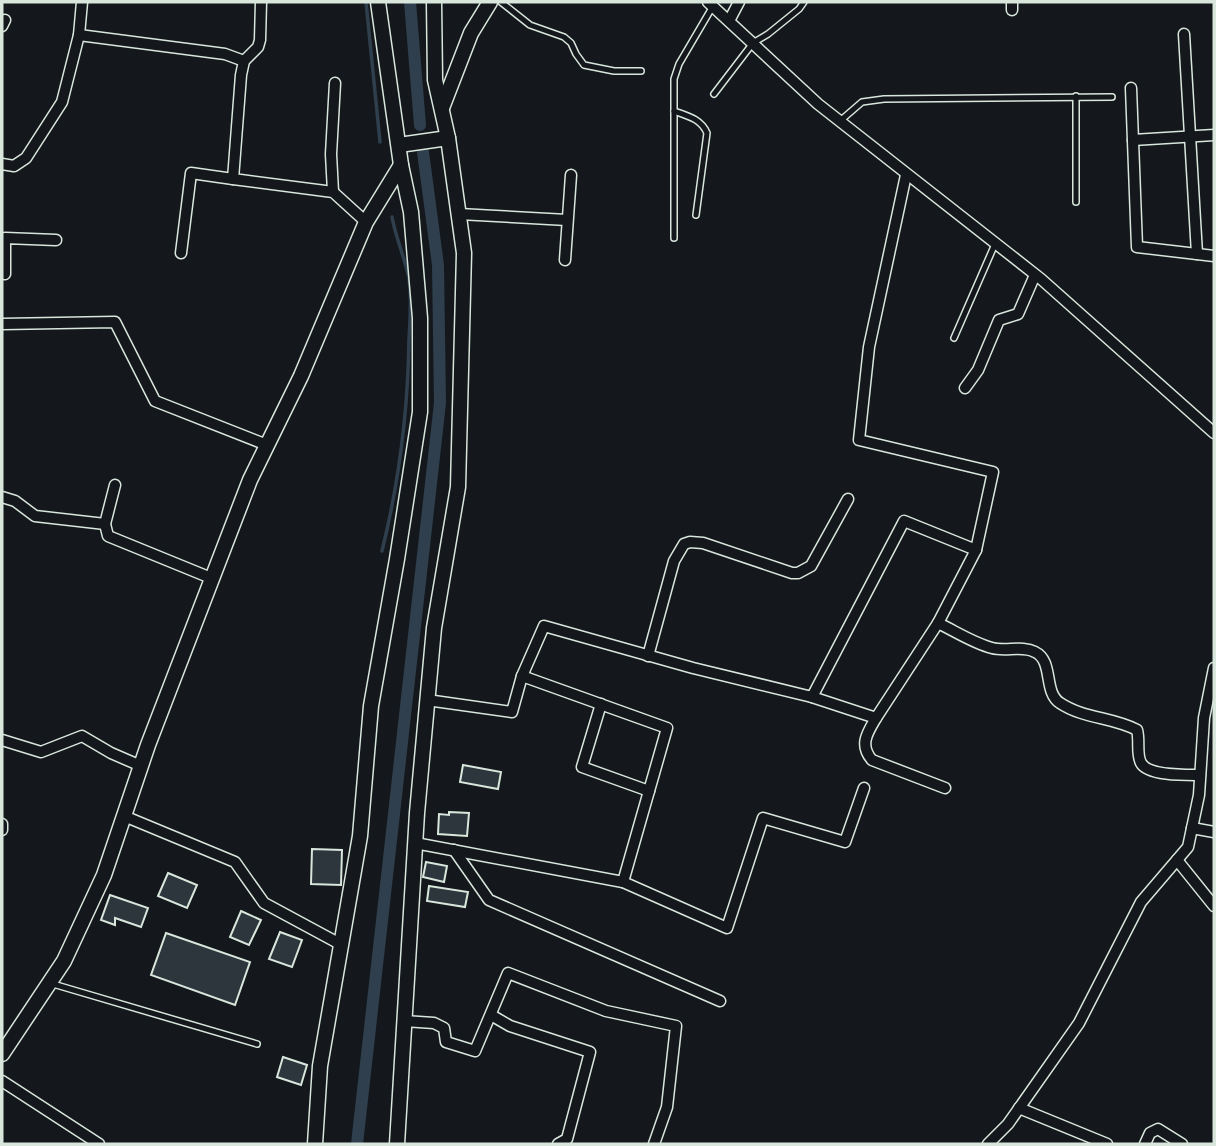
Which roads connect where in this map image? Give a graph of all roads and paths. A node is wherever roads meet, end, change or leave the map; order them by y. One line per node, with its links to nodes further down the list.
1 (82, 2): 12 (street)
2 (261, 2): 14 (street)
3 (378, 2): 28 (street)
4 (434, 2): 21 (street)
5 (490, 2): 21 (street)
6 (501, 2): 15 (lane)
7 (739, 2): 10 (street)
8 (804, 2): 13 (lane)
9 (710, 4): 10 (street); 22 (lane)
10 (729, 21): 13 (street)
11 (1184, 34): 25 (street)
12 (79, 35): 14 (street); 29 (street)
13 (753, 43): 18 (lane); 23 (street)
14 (244, 61): 33 (street)
15 (641, 71)
16 (335, 83): 34 (street)
17 (1131, 88): 27 (street)
18 (714, 94)
19 (1076, 96): 20 (lane); 23 (lane); 35 (lane)
20 (1112, 97)
21 (442, 108): 26 (street)
22 (674, 111): 37 (lane); 40 (lane)
23 (840, 121): 32 (street)
24 (1214, 135): 25 (street)
25 (1191, 137): 27 (street); 44 (street)
26 (448, 138): 28 (street); 36 (street)
27 (1133, 140): 44 (street)
28 (406, 144): 30 (street)
29 (2, 164)
30 (401, 165): 39 (street); 86 (street)
31 (571, 175): 38 (street)
32 (906, 175): 42 (street); 58 (street)
33 (233, 179): 34 (street); 43 (street)
34 (333, 192): 39 (street)
35 (1076, 202)
36 (459, 214): 38 (street); 65 (street)
37 (696, 215)
38 (568, 220): 46 (street)
39 (366, 222): 53 (street)
40 (674, 238)
41 (56, 240): 47 (street)
42 (995, 243): 48 (street); 50 (lane)
43 (181, 253)
44 (1197, 254): 45 (street)
45 (1214, 256)
46 (565, 260)
47 (2, 273)
48 (1035, 275): 51 (street); 52 (street)
49 (2, 324): 53 (street)
50 (954, 338)
51 (965, 388)
52 (1214, 433)
53 (267, 445): 59 (street)
54 (115, 485): 57 (street)
55 (2, 497): 57 (street)
56 (848, 499): 61 (street)
57 (105, 524): 59 (street)
58 (976, 550): 60 (street); 64 (street)
59 (211, 578): 71 (street)
60 (938, 623): 67 (street); 72 (street)
61 (648, 656): 63 (street); 64 (street)
62 (1214, 668): 69 (street)
63 (522, 676): 65 (street); 66 (street)
64 (812, 697): 67 (street)
65 (428, 700): 81 (street)
66 (601, 704): 75 (street); 75 (street)
67 (876, 718): 74 (street)
68 (2, 740): 71 (street)
69 (1202, 755): 70 (street); 72 (street)
70 (1214, 755)
71 (141, 766): 76 (street)
72 (1200, 775): 78 (street)
73 (863, 788): 84 (street)
74 (944, 788)
75 (649, 791): 84 (street)
76 (124, 816): 86 (street); 87 (street)
77 (2, 824): 79 (street)
78 (1192, 828): 80 (street); 83 (street)
79 (2, 831)
80 (1214, 832)
81 (415, 843): 82 (street); 90 (street)
82 (454, 850): 84 (street); 88 (street)
83 (1177, 860): 85 (street); 94 (street)
84 (623, 882)
85 (1214, 906)
86 (340, 944): 96 (street)
87 (50, 983): 91 (lane); 92 (street)
88 (720, 1001)
89 (491, 1015): 90 (street); 98 (street); 99 (street)
90 (404, 1021): 97 (street)
91 (257, 1044)
92 (2, 1054)
93 (2, 1081): 95 (street)
94 (1019, 1108): 100 (street); 101 (street)
95 (99, 1144)
96 (315, 1144)
97 (397, 1144)
98 (558, 1144)
99 (654, 1144)
100 (988, 1144)
101 (1107, 1144)
102 (1145, 1144): 103 (street)
103 (1182, 1144)

